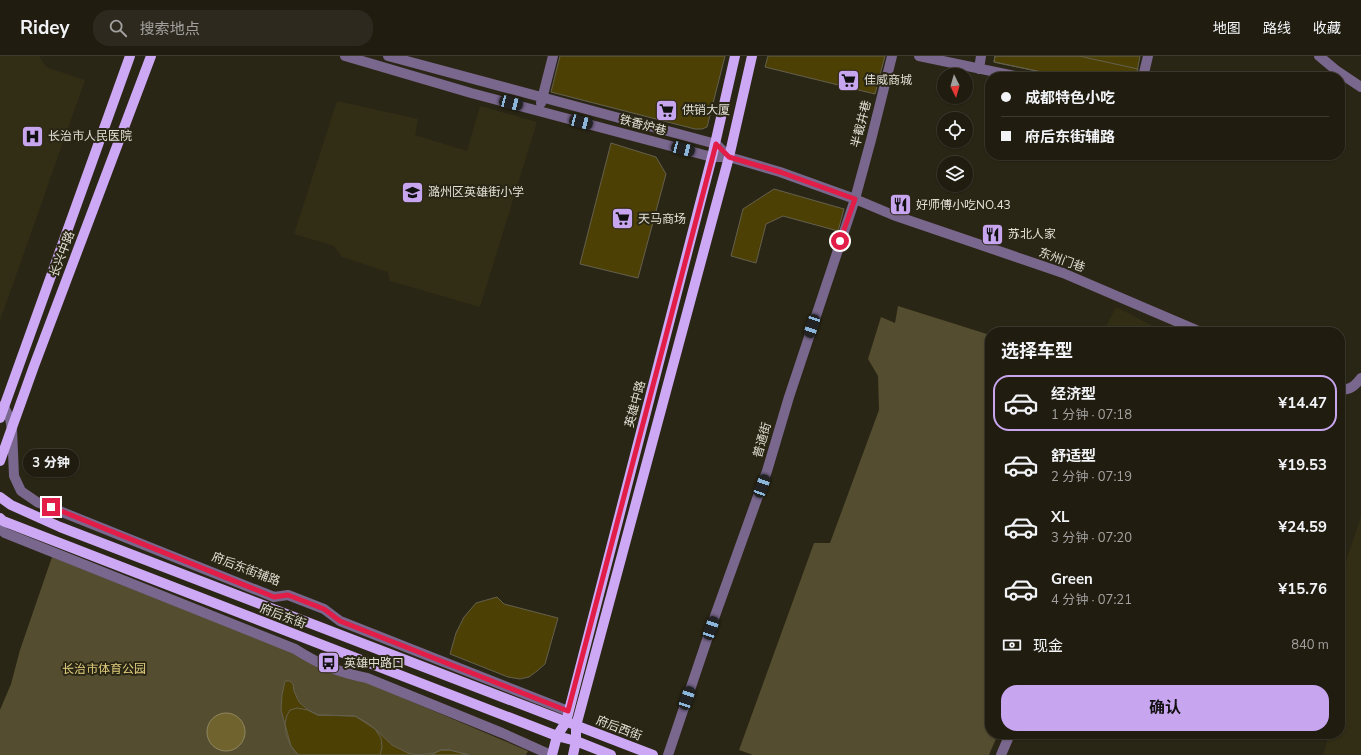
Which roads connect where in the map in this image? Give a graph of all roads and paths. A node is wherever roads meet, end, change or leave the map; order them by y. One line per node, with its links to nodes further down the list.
1 (130, 56): 28 (main road, 长兴中路)
2 (151, 56): 30 (main road, 长兴中路)
3 (345, 56): 20 (street, 铁香炉巷)
4 (388, 56): 19 (street, 铁香炉巷)
5 (552, 56): 19 (street)
6 (736, 56): 21 (main road, 英雄中路)
7 (752, 56): 23 (main road)
8 (892, 56): 24 (street, 半截井巷)
9 (919, 56): 13 (street)
10 (981, 56): 13 (street)
11 (1148, 56): 15 (street)
12 (1319, 56): 16 (street)
13 (979, 69): 14 (street)
14 (994, 72)
15 (1144, 72)
16 (1339, 72)
17 (1345, 76): 18 (street)
18 (1361, 86)
19 (543, 98): 20 (street); 21 (street, 铁香炉巷)
20 (537, 110): 22 (street, 铁香炉巷)
21 (716, 144): 22 (main road, 英雄中路); 23 (street)
22 (712, 157): 23 (street, 铁香炉巷); 35 (main road, 英雄中路)
23 (729, 157): 24 (street, 东州门巷); 37 (main road)
24 (855, 199): 25 (street, 东州门巷); 45 (street, 普通街)
25 (1182, 327)
26 (1361, 378): 27 (street)
27 (1345, 389)
28 (2, 406): 29 (main road, 长兴中路); 30 (street, 府后东街辅路)
29 (0, 418)
30 (12, 429): 31 (main road, 长兴中路); 35 (street, 府后东街辅路)
31 (0, 461)
32 (0, 497): 36 (main road, 府后东街)
33 (0, 518): 38 (main road, 府后东街)
34 (0, 529): 41 (street)
35 (568, 711): 36 (main road, 英雄中路)
36 (566, 722): 37 (main road, 府后东街); 38 (main road, 英雄中路)
37 (576, 726): 40 (main road); 44 (main road, 府后西街)
38 (557, 736): 40 (main road, 府后东街); 41 (main road, 英雄中路)
39 (1008, 739): 46 (street)
40 (576, 741): 42 (main road); 43 (main road)
41 (552, 755)
42 (573, 755)
43 (612, 755)
44 (653, 755)
45 (668, 755)
46 (1001, 755)

